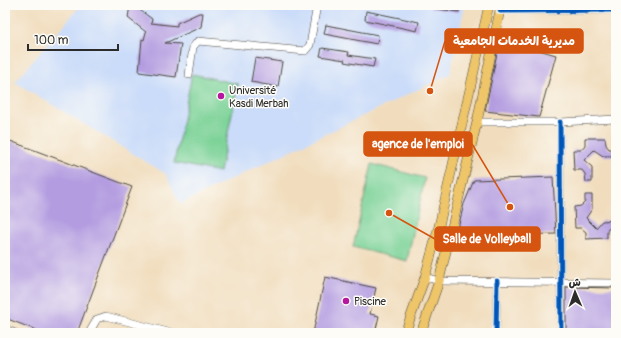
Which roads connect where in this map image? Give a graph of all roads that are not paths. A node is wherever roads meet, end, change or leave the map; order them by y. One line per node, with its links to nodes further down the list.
1 (316, 5): 5 (street)
2 (489, 5): 9 (main road)
3 (501, 8): 4 (street); 7 (main road)
4 (616, 10)
5 (188, 75)
6 (616, 119): 8 (street)
7 (477, 122): 8 (street); 10 (main road)
8 (560, 122): 12 (street)
9 (425, 276): 10 (street); 18 (main road)
10 (439, 281): 11 (street); 19 (main road)
11 (497, 281): 12 (street); 20 (street)
12 (562, 282): 13 (street); 21 (street)
13 (616, 283)
14 (5, 329): 15 (street)
15 (15, 333)
16 (88, 333): 17 (street)
17 (172, 333)
18 (405, 333)
19 (421, 333)
20 (496, 333)
21 (561, 333)

